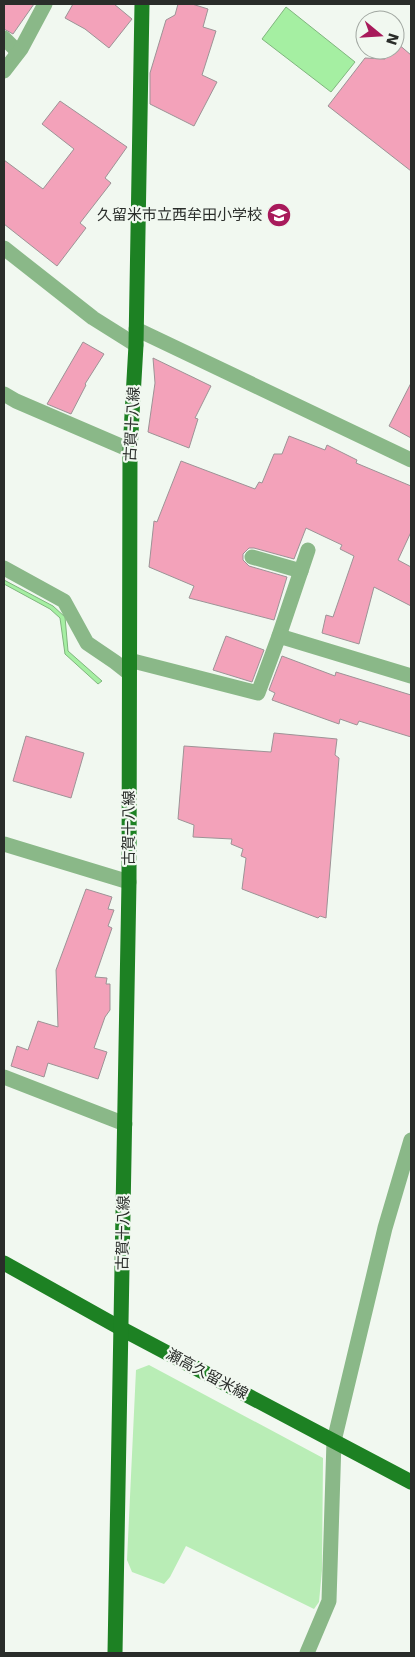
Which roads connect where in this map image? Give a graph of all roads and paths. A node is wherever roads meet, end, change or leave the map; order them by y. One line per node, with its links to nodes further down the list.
1 (45, 4): 4 (street)
2 (142, 4): 7 (main road, 古賀十八線)
3 (4, 38): 4 (street)
4 (18, 52): 5 (street)
5 (4, 71)
6 (4, 248): 8 (street)
7 (136, 329): 8 (main road, 古賀十八線); 11 (street)
8 (136, 345): 10 (main road, 古賀十八線)
9 (4, 394): 10 (street)
10 (130, 450): 17 (main road, 古賀十八線)
11 (411, 460)
12 (308, 550): 15 (street)
13 (252, 557): 15 (street)
14 (4, 568): 17 (street)
15 (301, 571): 16 (street)
16 (279, 636): 17 (street); 18 (street)
17 (129, 667): 20 (main road, 古賀十八線)
18 (411, 676)
19 (4, 844): 20 (street)
20 (129, 882): 22 (main road, 古賀十八線)
21 (4, 1077): 22 (street)
22 (125, 1124): 25 (main road, 古賀十八線)
23 (411, 1140): 26 (street)
24 (4, 1263): 25 (main road, 瀬高久留米線)
25 (122, 1329): 26 (main road, 瀬高久留米線); 28 (main road, 古賀十八線)
26 (334, 1441): 27 (main road, 瀬高久留米線); 29 (street)
27 (411, 1482)
28 (115, 1653)
29 (307, 1653)

